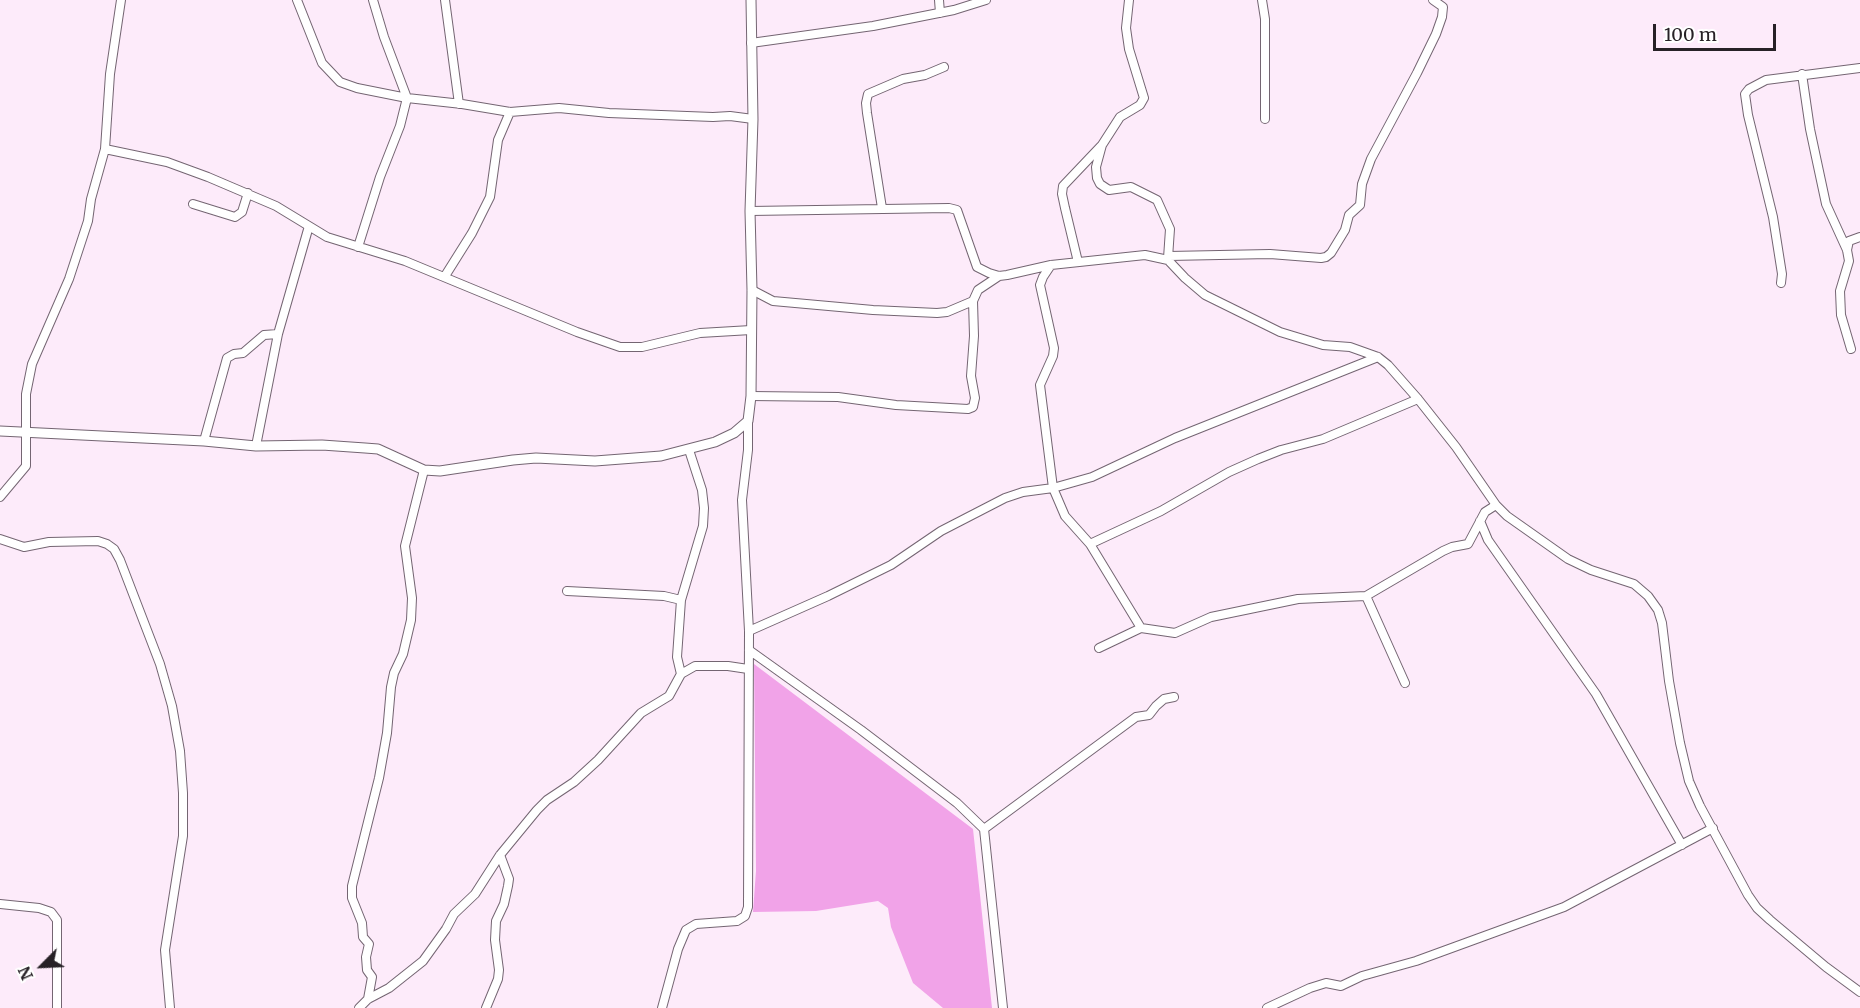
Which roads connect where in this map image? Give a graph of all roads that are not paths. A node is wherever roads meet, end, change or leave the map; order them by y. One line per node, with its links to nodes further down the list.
1 (121, 0): 22 (street)
2 (297, 0): 16 (street)
3 (374, 0): 16 (street)
4 (445, 0): 17 (street)
5 (751, 0): 12 (street)
6 (939, 0): 11 (street)
7 (986, 0): 11 (street)
8 (1130, 0): 21 (street)
9 (1262, 0): 19 (street)
10 (1433, 0): 31 (street)
11 (940, 13): 12 (street)
12 (751, 43): 20 (street)
13 (944, 67): 25 (street)
14 (1860, 68): 15 (street)
15 (1802, 74): 30 (street); 36 (street)
16 (407, 98): 17 (street); 29 (street)
17 (459, 104): 18 (street)
18 (510, 112): 20 (street); 34 (street)
19 (1265, 119)
20 (753, 120): 26 (street)
21 (1102, 145): 31 (street); 32 (street)
22 (105, 149): 23 (street); 47 (street)
23 (248, 193): 24 (street); 27 (street)
24 (194, 204)
25 (882, 208): 26 (street); 35 (street)
26 (750, 211): 37 (street)
27 (309, 226): 29 (street); 40 (street)
28 (1860, 237): 30 (street)
29 (358, 247): 34 (street)
30 (1847, 250): 41 (street)
31 (1169, 258): 32 (street); 42 (street)
32 (1078, 262): 33 (street)
33 (1051, 265): 35 (street); 52 (street)
34 (445, 276): 39 (street)
35 (999, 276): 38 (street)
36 (1781, 283)
37 (752, 290): 38 (street); 39 (street)
38 (973, 301): 43 (street)
39 (751, 330): 43 (street)
40 (278, 334): 48 (street); 49 (street)
41 (1851, 349)
42 (1378, 357): 44 (street); 52 (street)
43 (751, 396): 45 (street)
44 (1418, 399): 54 (street); 57 (street)
45 (748, 421): 50 (street); 62 (street)
46 (0, 431): 47 (street)
47 (25, 433): 48 (street); 53 (street)
48 (204, 441): 49 (street)
49 (256, 446): 51 (street)
50 (688, 450): 51 (street); 60 (street)
51 (424, 470): 75 (street)
52 (1053, 488): 57 (street); 62 (street)
53 (0, 497)
54 (1496, 505): 55 (street); 69 (street)
55 (1480, 521): 59 (street); 71 (street)
56 (0, 539): 77 (street)
57 (1090, 544): 61 (street)
58 (567, 591): 60 (street)
59 (1366, 596): 61 (street); 67 (street)
60 (681, 600): 66 (street)
61 (1141, 628): 63 (street)
62 (749, 631): 64 (street)
63 (1099, 648)
64 (749, 650): 65 (street); 70 (street)
65 (748, 669): 66 (street); 80 (street)
66 (681, 674): 72 (street)
67 (1405, 683)
68 (1174, 697): 70 (street)
69 (1713, 828): 71 (street); 74 (street)
70 (984, 829): 81 (street)
71 (1682, 845): 82 (street)
72 (500, 855): 75 (street); 79 (street)
73 (0, 904): 76 (street)
74 (1860, 992)
75 (368, 999): 78 (street)
76 (57, 1008)
77 (170, 1008)
78 (358, 1008)
79 (486, 1008)
80 (662, 1008)
81 (1004, 1008)
82 (1267, 1008)

